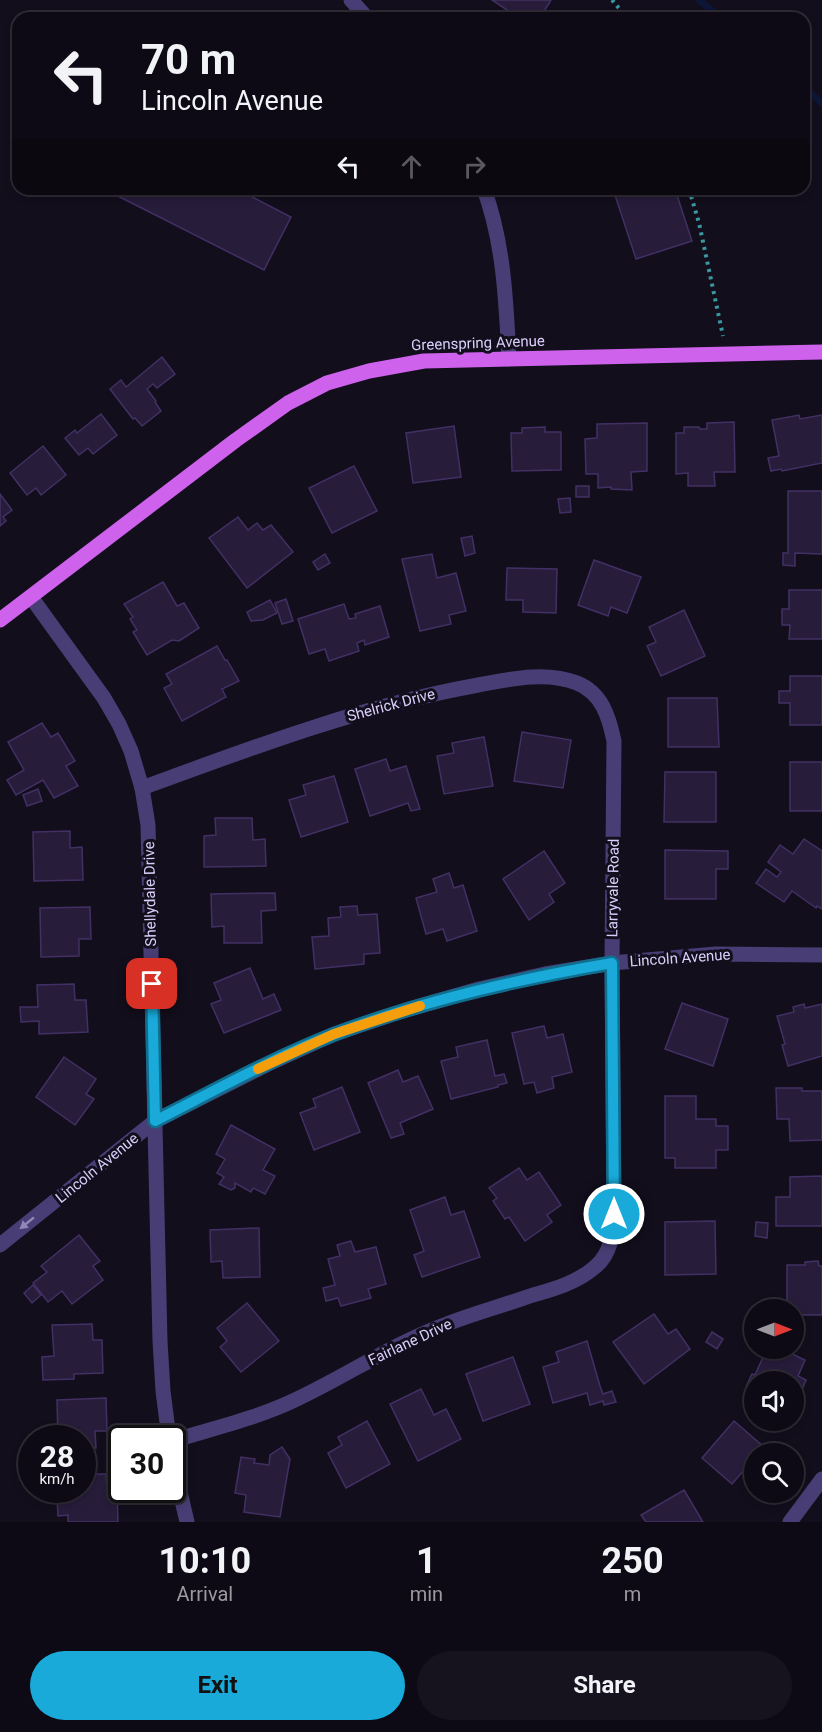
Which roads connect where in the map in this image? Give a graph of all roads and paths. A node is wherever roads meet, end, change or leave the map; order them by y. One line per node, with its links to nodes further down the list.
1 (351, 0): 3 (street)
2 (612, 0): 4 (path)
3 (362, 12)
4 (622, 12)
5 (486, 195): 9 (street)
6 (691, 195): 8 (path)
7 (822, 352): 8 (main road, Greenspring Avenue)
8 (727, 355): 9 (main road, Greenspring Avenue)
9 (509, 359): 10 (main road, Greenspring Avenue)
10 (31, 597): 11 (main road, Greenspring Avenue); 13 (street, Shellydale Drive)
11 (0, 620)
12 (614, 741): 13 (street, Shelrick Drive); 15 (street, Larryvale Road)
13 (142, 788): 16 (street, Shellydale Drive)
14 (822, 955): 15 (street, Lincoln Avenue)
15 (612, 963): 16 (street, Lincoln Avenue); 17 (street, Larryvale Road)
16 (155, 1121): 18 (street, Lincoln Avenue, one-way to 18); 19 (street, Shellydale Drive)
17 (614, 1214): 20 (street, Fairlane Drive)
18 (0, 1245)
19 (168, 1425)
20 (186, 1436)
21 (822, 1479): 24 (street)
22 (183, 1503): 23 (street)
23 (187, 1522)
24 (790, 1522)

